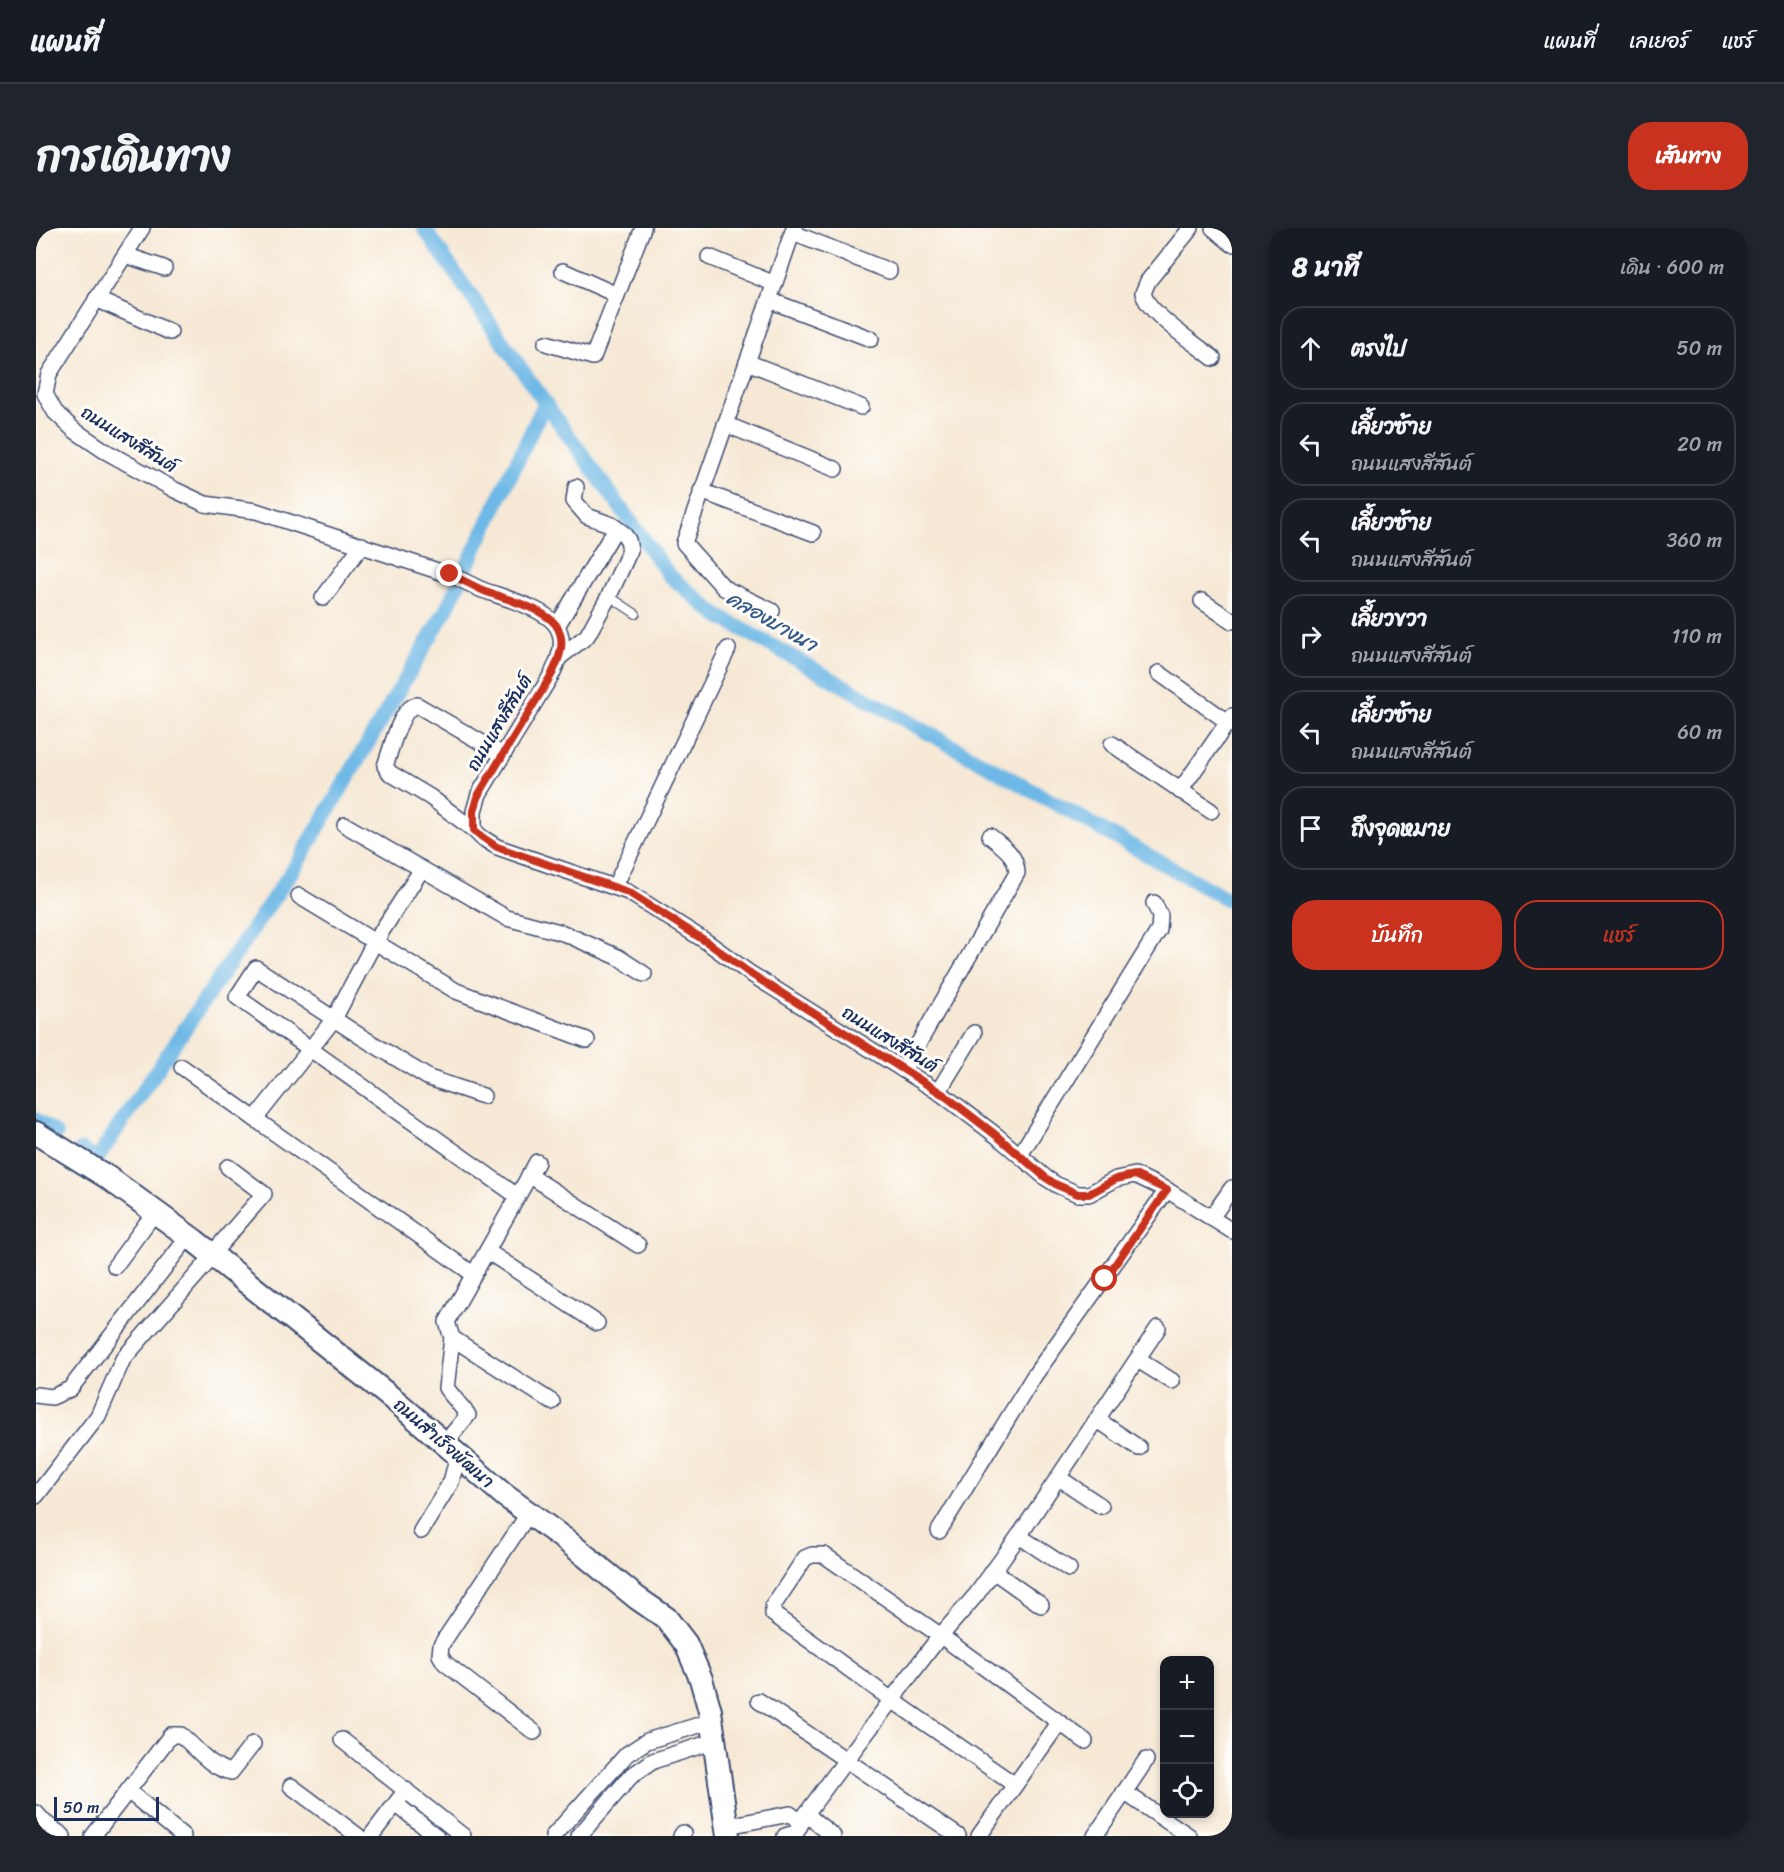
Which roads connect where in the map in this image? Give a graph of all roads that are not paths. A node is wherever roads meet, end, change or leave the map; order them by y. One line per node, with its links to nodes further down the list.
1 (142, 228): 7 (street, ถนนแสงสีสันต์)
2 (1191, 228): 19 (street)
3 (1212, 228): 6 (street)
4 (639, 229): 13 (street)
5 (794, 230): 11 (street); 12 (street)
6 (1232, 244)
7 (125, 255): 9 (street); 14 (street, ถนนแสงสีสันต์)
8 (709, 257): 12 (street)
9 (164, 268)
10 (563, 271): 13 (street)
11 (889, 271)
12 (775, 285): 15 (street)
13 (617, 295): 18 (street)
14 (96, 299): 16 (street); 28 (street, ถนนแสงสีสันต์)
15 (769, 300): 17 (street); 20 (street)
16 (170, 332)
17 (871, 339)
18 (546, 342)
19 (1213, 358)
20 (747, 362): 21 (street); 22 (street)
21 (861, 407)
22 (725, 424): 23 (street); 25 (street)
23 (835, 469)
24 (576, 487): 26 (street)
25 (701, 491): 27 (street); 32 (street)
26 (616, 528): 29 (street); 35 (street)
27 (813, 533)
28 (362, 545): 30 (street); 35 (street, ถนนแสงสีสันต์)
29 (609, 596): 33 (lane); 37 (street)
30 (323, 598)
31 (1202, 601): 34 (street)
32 (772, 611)
33 (636, 614)
34 (1232, 621)
35 (557, 627): 37 (street)
36 (728, 649): 48 (street)
37 (561, 656): 41 (street, ถนนแสงสีสันต์)
38 (1159, 673): 39 (street)
39 (1231, 721): 42 (street)
40 (1112, 744): 42 (street)
41 (503, 755): 45 (street, ถนนแสงสีสันต์); 45 (street)
42 (1180, 791): 43 (street)
43 (1211, 811)
44 (345, 825): 47 (street)
45 (474, 830): 48 (street, ถนนแสงสีสันต์)
46 (990, 836): 58 (street)
47 (422, 869): 51 (street); 52 (street)
48 (615, 886): 58 (street, ถนนแสงสีสันต์)
49 (299, 896): 51 (street)
50 (1154, 903): 63 (street)
51 (374, 943): 53 (street); 55 (street)
52 (644, 975)
53 (334, 1019): 56 (street); 56 (street); 60 (street)
54 (974, 1033): 59 (street)
55 (587, 1040)
56 (310, 1049): 61 (street); 67 (street)
57 (182, 1067): 61 (street)
58 (903, 1070): 59 (street, ถนนแสงสีสันต์)
59 (938, 1092): 63 (street, ถนนแสงสีสันต์)
60 (483, 1096)
61 (255, 1119): 76 (street)
62 (43, 1141): 68 (street, ถนนสำเร็จพัฒนา)
63 (1020, 1155): 66 (street, ถนนแสงสีสันต์)
64 (228, 1167): 74 (street)
65 (1232, 1188): 69 (street)
66 (1167, 1190): 69 (street, ถนนแสงสีสันต์); 92 (street)
67 (517, 1196): 72 (street); 73 (street)
68 (155, 1212): 71 (street, ถนนสำเร็จพัฒนา); 75 (street)
69 (1211, 1218): 70 (street, ถนนแสงสีสันต์)
70 (1232, 1231)
71 (189, 1236): 74 (street, ถนนสำเร็จพัฒนา); 82 (street)
72 (638, 1245)
73 (487, 1251): 76 (street); 77 (street)
74 (213, 1255): 86 (street, ถนนสำเร็จพัฒนา); 88 (street)
75 (115, 1266)
76 (473, 1274): 79 (street)
77 (597, 1323)
78 (1158, 1328): 80 (street)
79 (452, 1338): 83 (street); 86 (street)
80 (1138, 1360): 81 (street); 84 (street)
81 (1172, 1381)
82 (36, 1395)
83 (552, 1402)
84 (1098, 1420): 85 (street); 87 (street)
85 (1139, 1448)
86 (451, 1449): 90 (street, ถนนสำเร็จพัฒนา); 91 (street)
87 (1059, 1478): 89 (street); 93 (street)
88 (36, 1496)
89 (1101, 1506)
90 (529, 1513): 101 (street, ถนนสำเร็จพัฒนา); 102 (street)
91 (421, 1531)
92 (939, 1531)
93 (1019, 1536): 94 (street); 95 (street)
94 (1069, 1569)
95 (993, 1571): 96 (street); 97 (street)
96 (1041, 1605)
97 (941, 1636): 98 (street); 98 (street); 100 (street)
98 (892, 1700): 106 (street); 108 (street)
99 (759, 1701): 106 (street)
100 (1059, 1723): 104 (street); 108 (street)
101 (713, 1731): 114 (street); 115 (street); 118 (street, ถนนสำเร็จพัฒนา)
102 (534, 1732)
103 (342, 1740): 110 (street)
104 (1085, 1741)
105 (254, 1744): 111 (street)
106 (846, 1760): 117 (street); 129 (street)
107 (1146, 1760): 112 (street)
108 (1015, 1785): 130 (street)
109 (291, 1786): 122 (street)
110 (406, 1790): 113 (street); 125 (street)
111 (128, 1791): 120 (street); 121 (street)
112 (1124, 1792): 131 (street); 132 (street)
113 (396, 1804): 123 (street); 124 (street)
114 (577, 1809): 115 (street); 126 (street)
115 (591, 1821): 127 (street)
116 (39, 1822): 119 (street)
117 (796, 1826): 118 (street); 128 (street)
118 (727, 1831)
119 (63, 1836)
120 (93, 1836)
121 (183, 1836)
122 (358, 1836)
123 (371, 1836)
124 (436, 1836)
125 (463, 1836)
126 (553, 1836)
127 (579, 1836)
128 (833, 1836)
129 (958, 1836)
130 (979, 1836)
131 (1095, 1836)
132 (1189, 1836)

